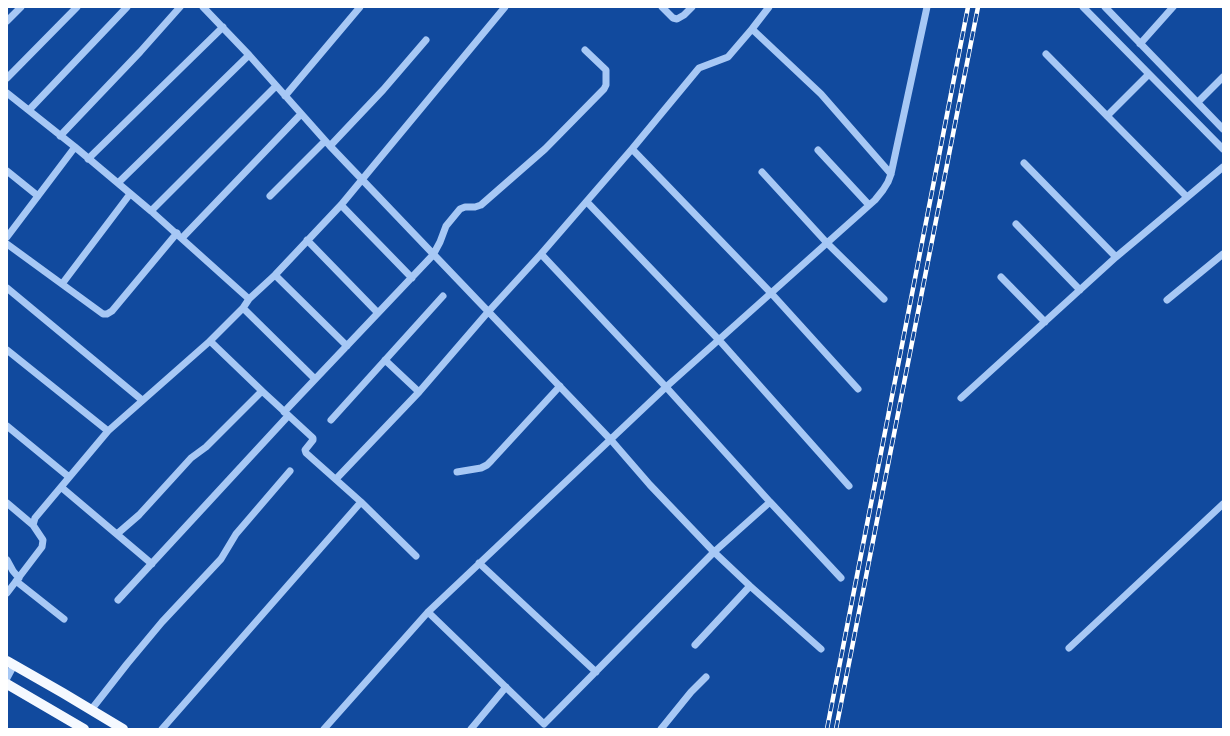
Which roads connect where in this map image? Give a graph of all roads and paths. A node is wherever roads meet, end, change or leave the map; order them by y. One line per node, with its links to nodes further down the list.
1 (21, 7): 15 (street)
2 (77, 7): 24 (street)
3 (127, 7): 30 (street)
4 (180, 7): 34 (street)
5 (203, 7): 16 (street)
6 (360, 7): 28 (street)
7 (505, 7): 46 (street)
8 (662, 7): 9 (street)
9 (692, 7)
10 (769, 7): 17 (street)
11 (927, 7): 45 (street)
12 (1083, 7): 23 (street)
13 (1105, 7): 19 (street)
14 (1173, 7): 19 (street)
15 (7, 21)
16 (223, 27): 22 (street); 40 (street)
17 (752, 29): 37 (street); 45 (street)
18 (426, 40): 35 (street)
19 (1140, 44): 29 (street)
20 (585, 50): 64 (street)
21 (1046, 54): 32 (street)
22 (249, 55): 26 (street); 47 (street)
23 (1149, 74): 32 (street); 38 (street)
24 (7, 78)
25 (1223, 78): 29 (street)
26 (276, 86): 28 (street); 55 (street)
27 (7, 93): 30 (street)
28 (285, 96): 31 (street)
29 (1198, 102): 33 (street)
30 (29, 110): 34 (street)
31 (301, 114): 35 (street); 57 (street)
32 (1107, 116): 51 (street)
33 (1223, 129)
34 (60, 136): 36 (street)
35 (327, 143): 46 (street); 50 (street)
36 (75, 147): 40 (street); 49 (street)
37 (632, 149): 52 (street); 72 (street)
38 (1223, 149)
39 (818, 150): 54 (street)
40 (88, 158): 47 (street)
41 (1024, 163): 65 (street)
42 (1223, 167): 51 (street)
43 (7, 171): 49 (street)
44 (762, 172): 60 (street)
45 (891, 174): 54 (street)
46 (362, 180): 53 (street); 64 (street)
47 (118, 183): 48 (street)
48 (130, 194): 55 (street); 69 (street)
49 (38, 196): 58 (street)
50 (270, 196)
51 (1187, 197): 65 (street)
52 (587, 202): 62 (street); 81 (street)
53 (341, 205): 59 (street); 67 (street)
54 (869, 205): 60 (street)
55 (151, 210): 57 (street)
56 (1016, 224): 71 (street)
57 (179, 236): 69 (street); 74 (street)
58 (7, 237)
59 (307, 240): 66 (street); 79 (street)
60 (827, 243): 72 (street); 75 (street)
61 (7, 244): 69 (street)
62 (541, 254): 78 (street); 88 (street)
63 (1223, 254): 76 (street)
64 (434, 255): 67 (street); 78 (street)
65 (1116, 257): 71 (street)
66 (275, 275): 74 (street); 83 (street)
67 (412, 278): 79 (street)
68 (1001, 278): 80 (street)
69 (62, 284)
70 (7, 288): 93 (street)
71 (1080, 290): 80 (street)
72 (771, 293): 81 (street); 89 (street)
73 (443, 296): 85 (street)
74 (249, 298): 77 (street)
75 (884, 299)
76 (1167, 300)
77 (243, 308): 82 (street); 86 (street)
78 (488, 312): 87 (street); 91 (street)
79 (378, 313): 83 (street)
80 (1045, 322): 92 (street)
81 (720, 340): 88 (street); 103 (street)
82 (210, 341): 90 (street); 93 (street)
83 (347, 346): 86 (street)
84 (7, 350): 97 (street)
85 (385, 360): 91 (street); 95 (street)
86 (315, 379): 94 (street)
87 (560, 386): 98 (street); 100 (street)
88 (666, 387): 98 (street); 106 (street)
89 (858, 389)
90 (262, 391): 94 (street); 110 (street)
91 (419, 392): 102 (street)
92 (961, 398)
93 (142, 400): 97 (street)
94 (286, 414): 102 (street); 115 (street)
95 (331, 420)
96 (7, 426): 101 (street)
97 (108, 431): 101 (street)
98 (611, 440): 111 (street); 114 (street)
99 (290, 471): 132 (street)
100 (457, 472)
101 (69, 477): 104 (street)
102 (336, 479): 105 (street)
103 (849, 486)
104 (61, 487): 109 (street); 110 (street)
105 (361, 502): 112 (street); 133 (street)
106 (770, 502): 111 (street); 116 (street)
107 (7, 503): 109 (street)
108 (1223, 504): 124 (street)
109 (33, 525): 117 (street)
110 (117, 534): 115 (street)
111 (714, 552): 118 (street); 127 (street)
112 (416, 556)
113 (7, 560): 117 (street)
114 (479, 563): 121 (street); 127 (street)
115 (152, 564): 120 (street)
116 (841, 578)
117 (18, 579): 119 (street); 122 (street)
118 (750, 586): 123 (street); 125 (street)
119 (7, 594)
120 (118, 600)
121 (428, 612): 131 (street); 136 (street)
122 (64, 619)
123 (695, 644)
124 (1069, 648)
125 (821, 650)
126 (10, 663): 129 (street); 132 (main road)
127 (596, 672): 131 (street)
128 (706, 677): 138 (street)
129 (7, 678)
130 (7, 684): 134 (main road)
131 (506, 687): 137 (street)
132 (91, 710): 135 (main road)
133 (164, 728)
134 (84, 729)
135 (123, 729)
136 (324, 729)
137 (471, 729)
138 (661, 729)

